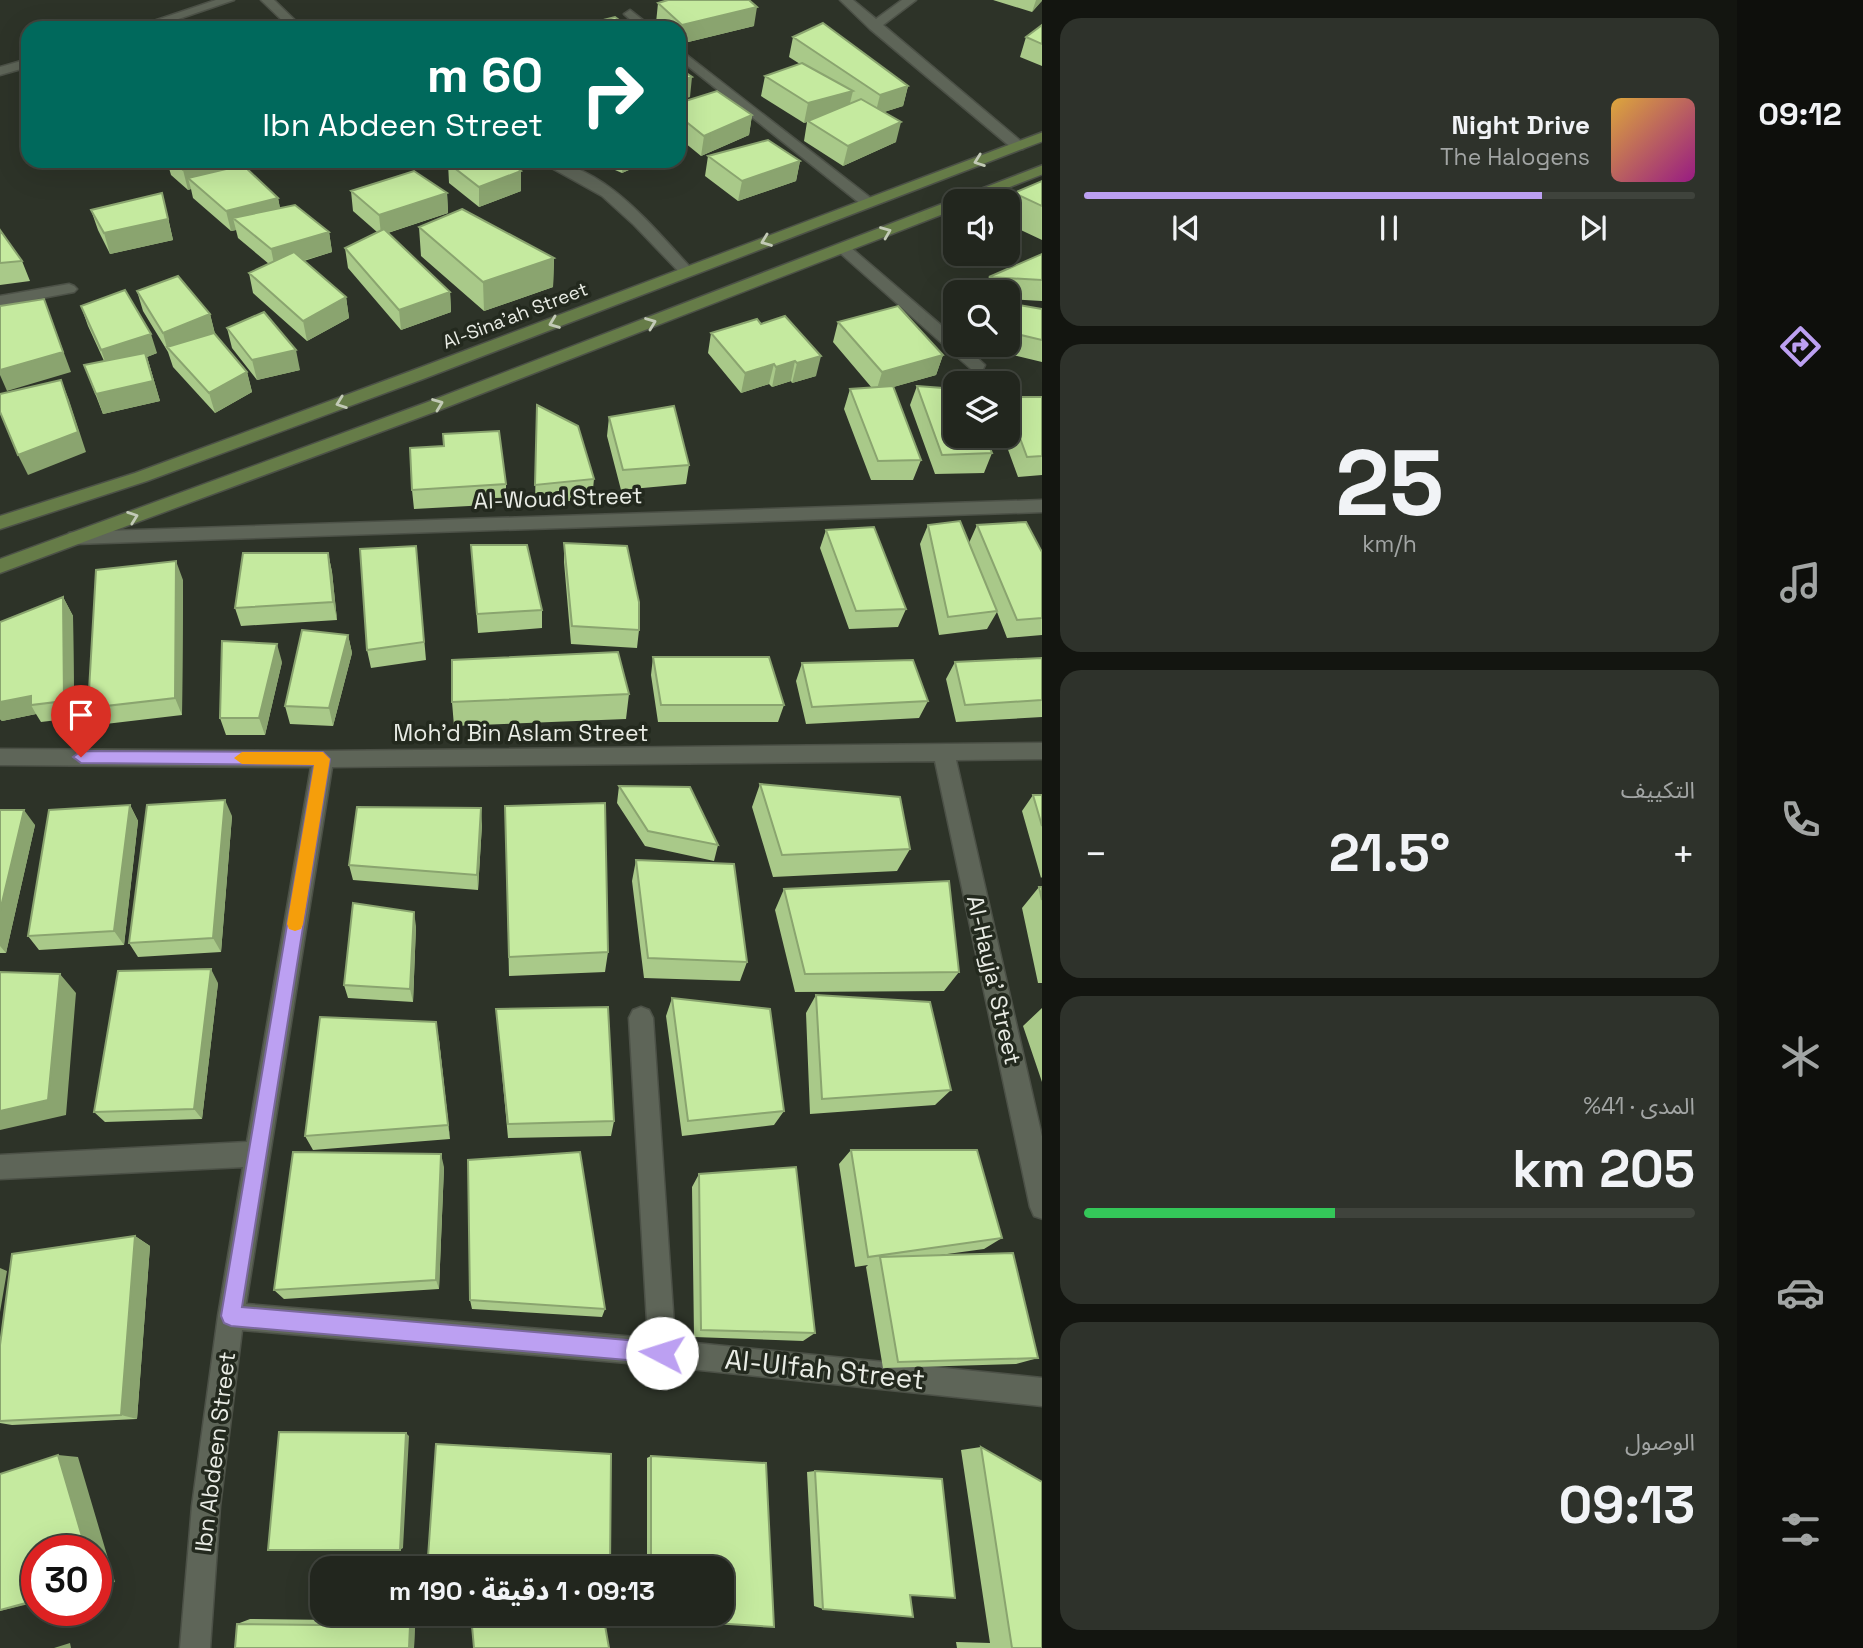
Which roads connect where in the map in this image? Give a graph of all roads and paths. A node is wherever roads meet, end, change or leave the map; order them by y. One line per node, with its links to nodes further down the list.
1 (228, 0): 6 (street)
2 (267, 0): 7 (street)
3 (846, 0): 9 (street)
4 (910, 0): 9 (street)
5 (630, 14): 8 (street)
6 (161, 21)
7 (290, 21)
8 (638, 21)
9 (874, 26): 14 (street)
10 (686, 59): 18 (street)
11 (21, 64): 12 (street)
12 (0, 71)
13 (1042, 136): 14 (main road, Al-Sina'ah Street)
14 (1018, 146): 18 (main road, Al-Sina'ah Street, one-way to 18)
15 (562, 168): 21 (street)
16 (1042, 169): 17 (main road)
17 (992, 189)
18 (867, 202): 21 (main road, Al-Sina'ah Street, one-way to 21)
19 (943, 209): 20 (main road, one-way to 19)
20 (844, 249): 24 (street); 27 (main road, one-way to 20)
21 (687, 272): 26 (main road, Al-Sina'ah Street, one-way to 26)
22 (69, 289): 23 (street)
23 (0, 301)
24 (977, 365)
25 (1042, 506): 27 (street, Al-Woud Street)
26 (0, 523)
27 (75, 538): 28 (main road)
28 (0, 566)
29 (1042, 751): 30 (street, Moh’d Bin Aslam Street)
30 (944, 754): 32 (street, Moh’d Bin Aslam Street); 34 (street, Al-Hayja’ Street)
31 (0, 757): 32 (street, Moh’d Bin Aslam Street)
32 (323, 759): 35 (street, Ibn Abdeen Street)
33 (641, 1018): 39 (street)
34 (1035, 1127): 37 (street, Al-Hayja’ Street)
35 (257, 1154): 36 (street); 38 (street, Ibn Abdeen Street)
36 (0, 1167)
37 (1042, 1207)
38 (231, 1316): 39 (street, Al-Ulfah Street); 41 (street, Ibn Abdeen Street)
39 (662, 1353): 40 (street, Al-Ulfah Street)
40 (1042, 1392)
41 (194, 1648)

